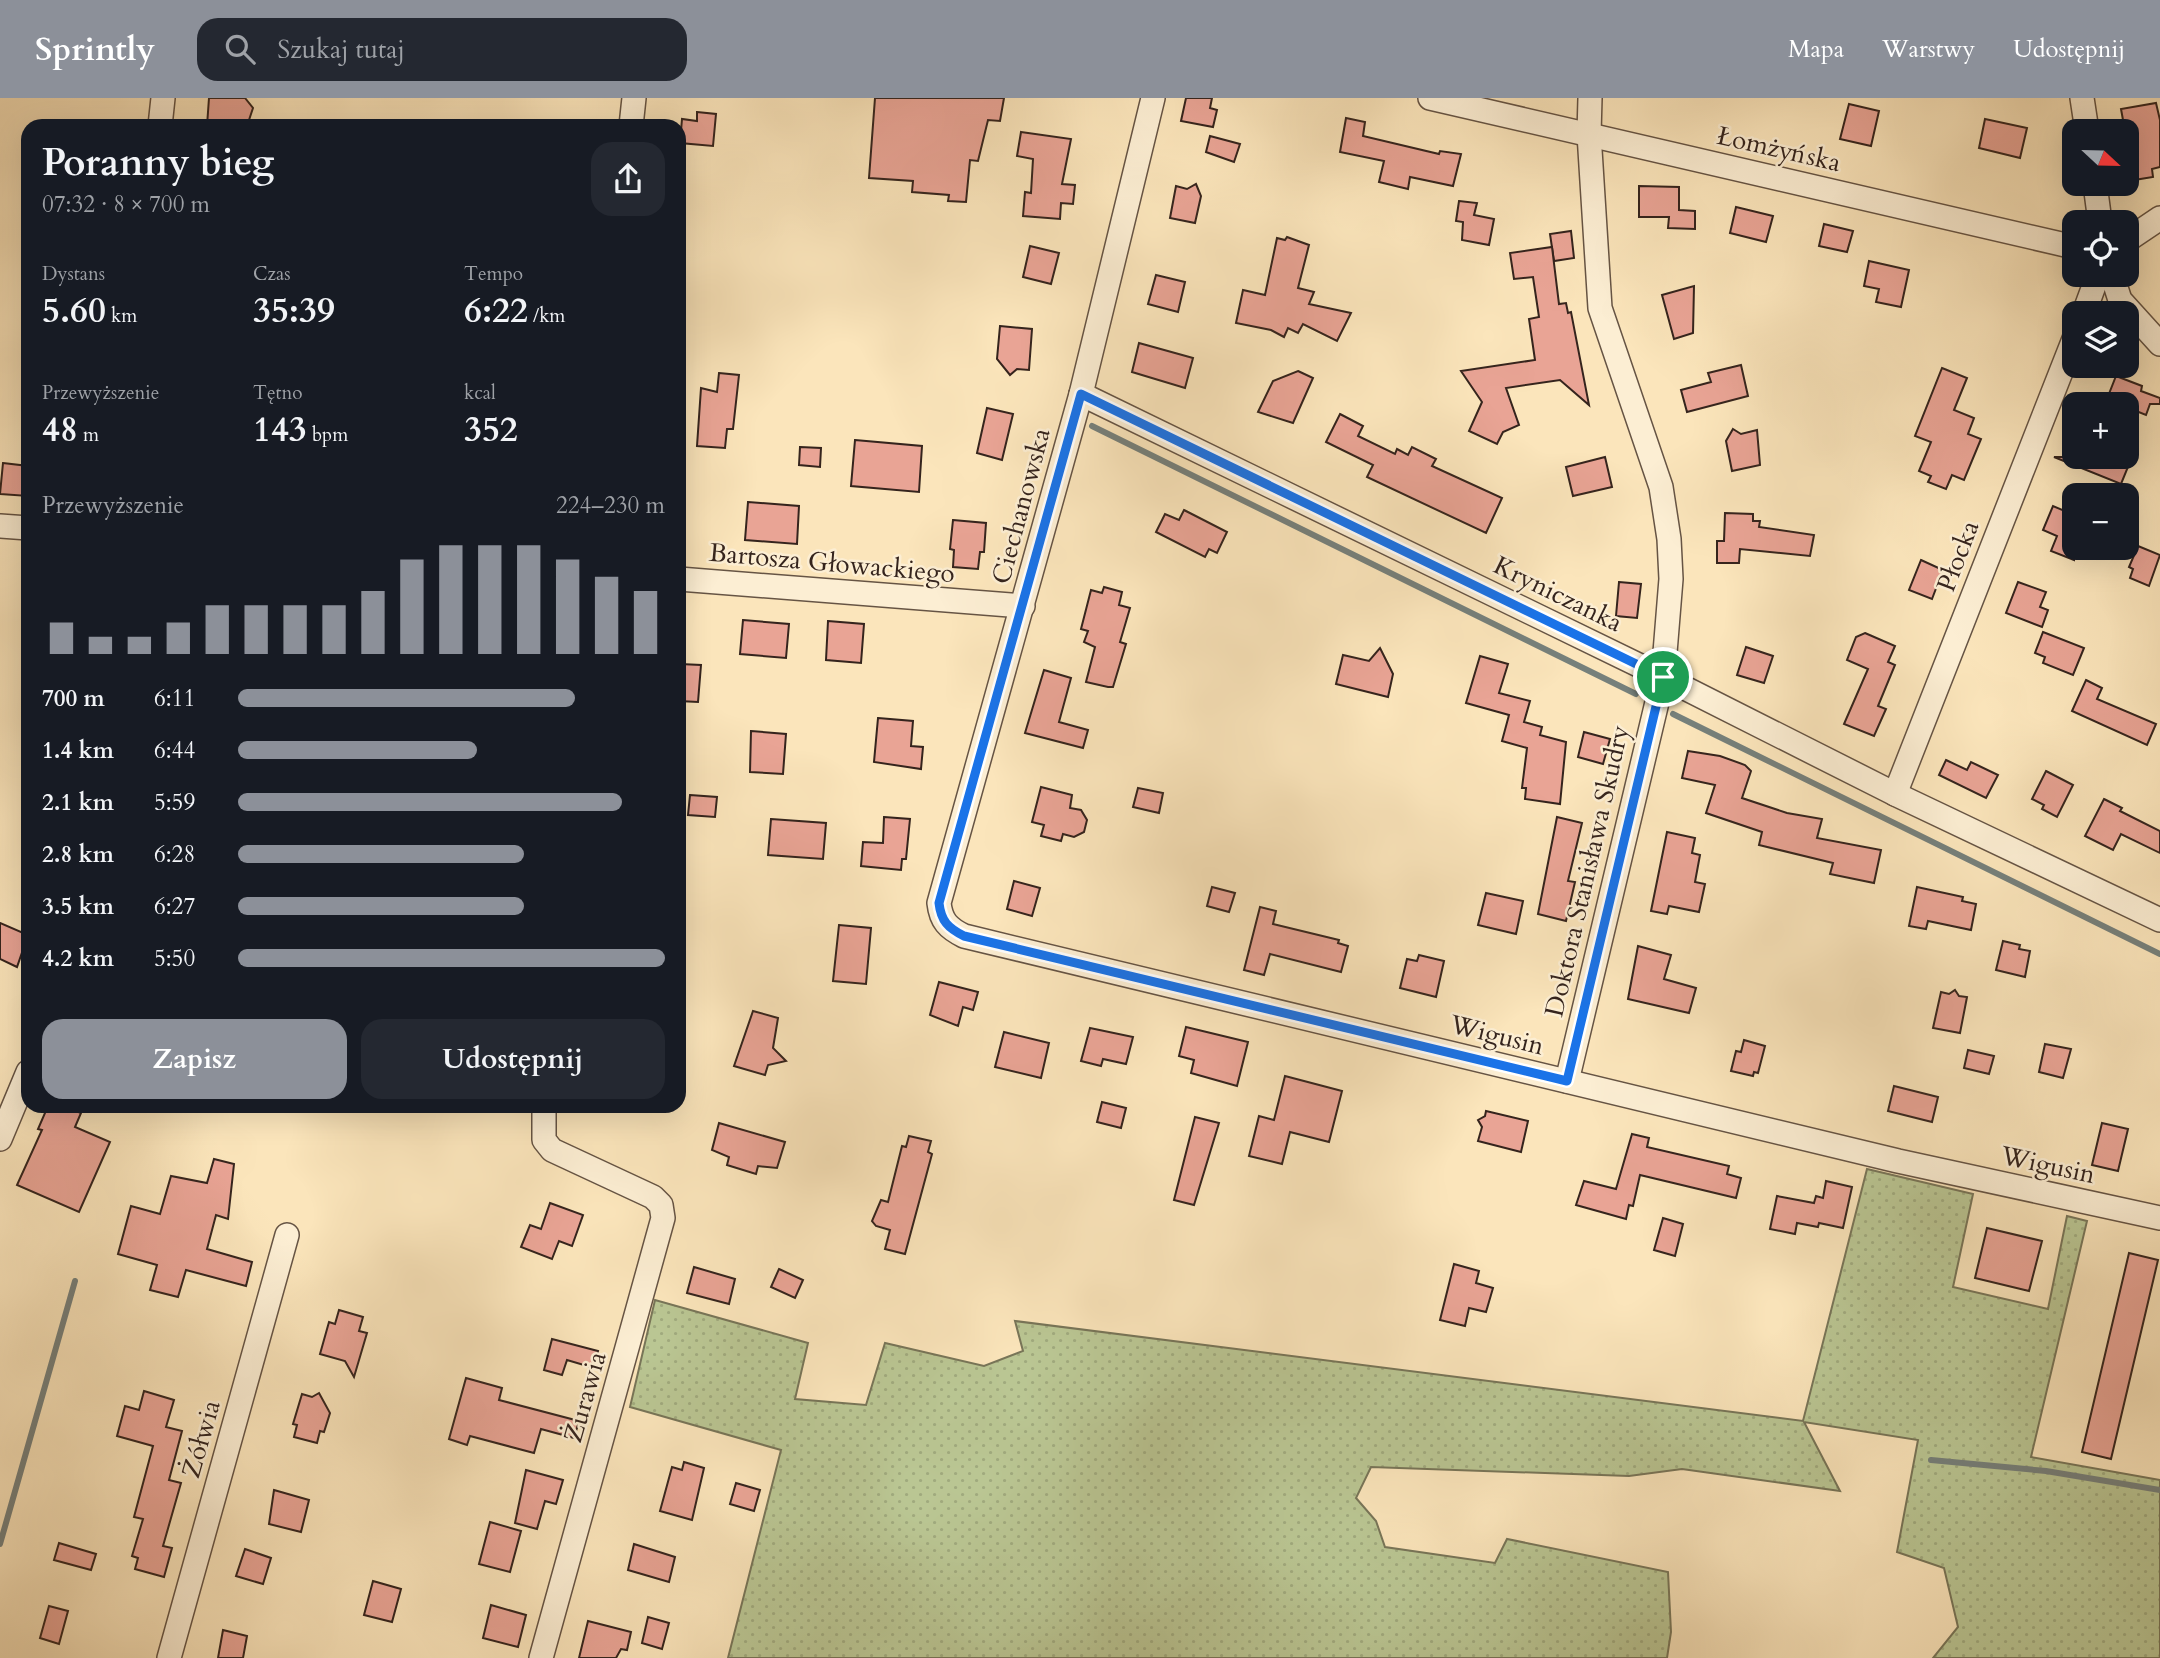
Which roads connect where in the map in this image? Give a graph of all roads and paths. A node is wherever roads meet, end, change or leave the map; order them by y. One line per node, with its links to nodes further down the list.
1 (163, 98): 7 (street)
2 (634, 98): 8 (street)
3 (1153, 98): 17 (street, Ciechanowska)
4 (1430, 98): 10 (street, Łomżyńska)
5 (1590, 98): 10 (street, Doktora Stanisława Skudry)
6 (2082, 98): 9 (street)
7 (161, 119)
8 (632, 119)
9 (2085, 119)
10 (1589, 134): 13 (street, Łomżyńska); 22 (street, Doktora Stanisława Skudry)
11 (2160, 218): 12 (street)
12 (2139, 232)
13 (2062, 244)
14 (2116, 287): 15 (street)
15 (2160, 344)
16 (2062, 370): 23 (street, Płocka)
17 (1081, 394): 21 (street, Ciechanowska); 22 (street, Kryniczanka)
18 (0, 526): 19 (street)
19 (21, 528)
20 (686, 580): 21 (street, Bartosza Głowackiego)
21 (1023, 606): 25 (street, Ciechanowska)
22 (1663, 677): 23 (street, Kryniczanka); 26 (street, Doktora Stanisława Skudry)
23 (1895, 794): 24 (street, Kryniczanka)
24 (2160, 920)
25 (946, 925): 26 (street, Wigusin)
26 (1567, 1081): 30 (street, Wigusin)
27 (21, 1089): 29 (street)
28 (544, 1113): 33 (street, Żurawia)
29 (0, 1139)
30 (2160, 1218)
31 (287, 1234): 32 (street, Żółwia)
32 (169, 1658)
33 (541, 1658)

